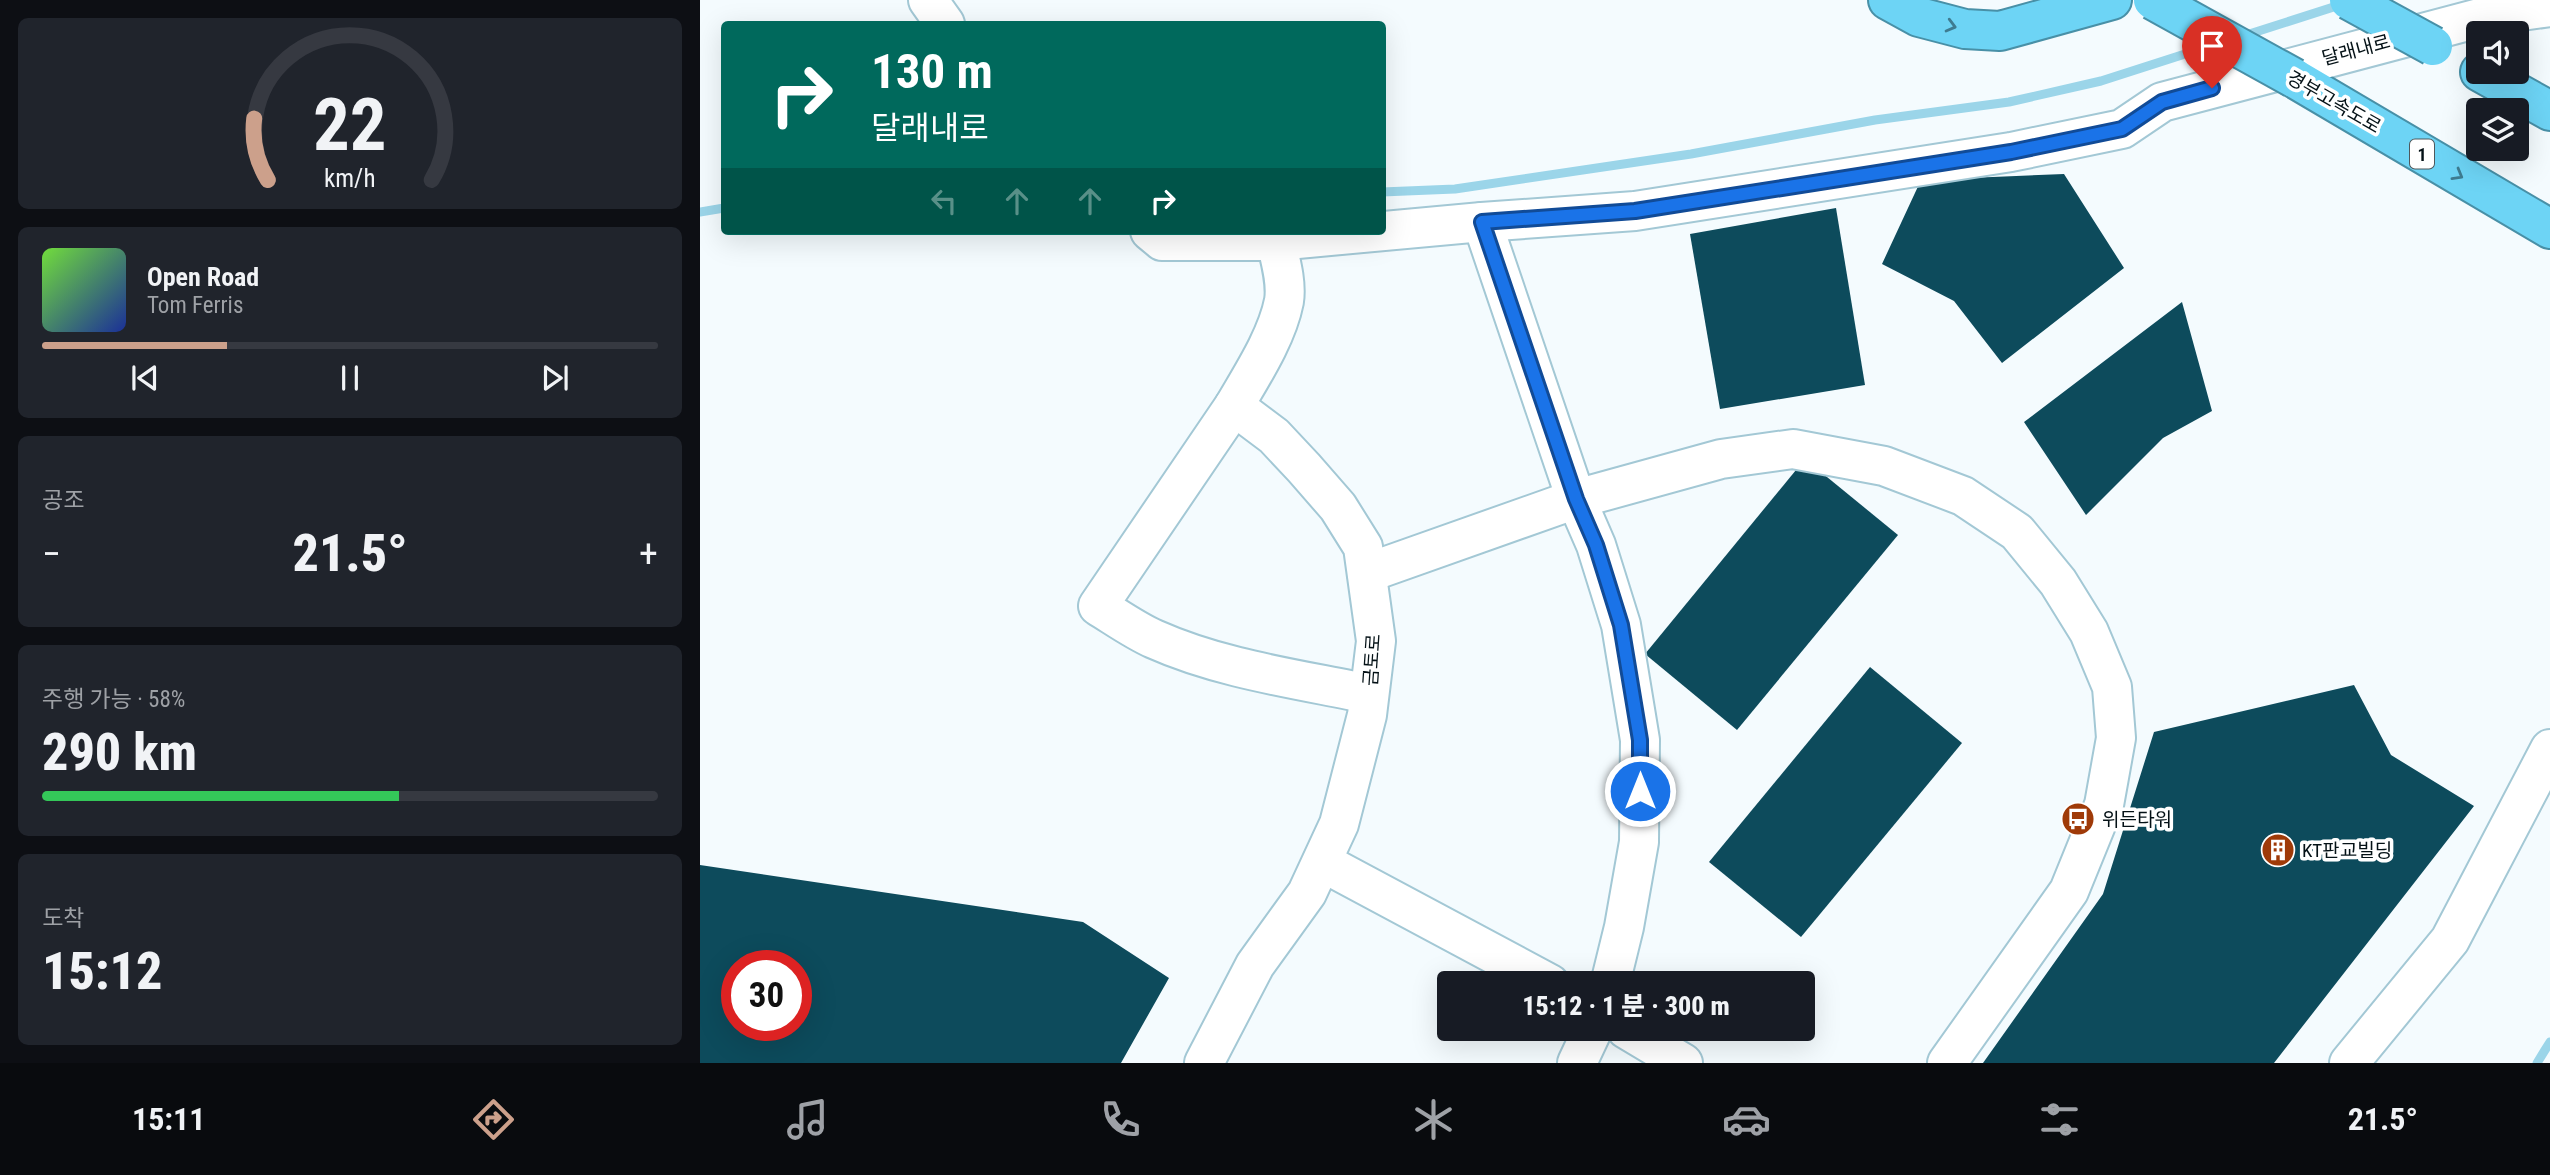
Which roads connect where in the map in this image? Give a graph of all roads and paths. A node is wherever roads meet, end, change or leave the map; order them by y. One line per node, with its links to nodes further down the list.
1 (928, 0): 7 (street)
2 (1888, 0): 3 (highway, one-way to 3)
3 (2112, 0)
4 (2153, 0): 12 (highway, 경부고속도로 / 1, one-way to 12, bridge)
5 (2349, 0): 8 (highway, bridge)
6 (2550, 8): 11 (street, 달래내로)
7 (943, 21)
8 (2466, 64)
9 (2502, 84): 10 (highway)
10 (2550, 111)
11 (1482, 222): 13 (street, 달래내로); 18 (street)
12 (2550, 229)
13 (1386, 231)
14 (1155, 235): 16 (street, 달래내로)
15 (1341, 235): 16 (street, 달래내로)
16 (1276, 241): 17 (street)
17 (1234, 407): 19 (street, 금토로); 20 (street)
18 (1576, 499): 19 (street); 24 (street); 30 (street)
19 (1367, 573): 20 (street, 금토로)
20 (1369, 694): 22 (street, 금토로)
21 (2550, 749): 31 (street)
22 (1322, 862): 23 (street); 27 (street, 금토로)
23 (1526, 971)
24 (1614, 971)
25 (1587, 1041): 28 (street)
26 (1646, 1041): 29 (street)
27 (1204, 1063)
28 (1577, 1063)
29 (1684, 1063)
30 (1947, 1063)
31 (2349, 1063)

